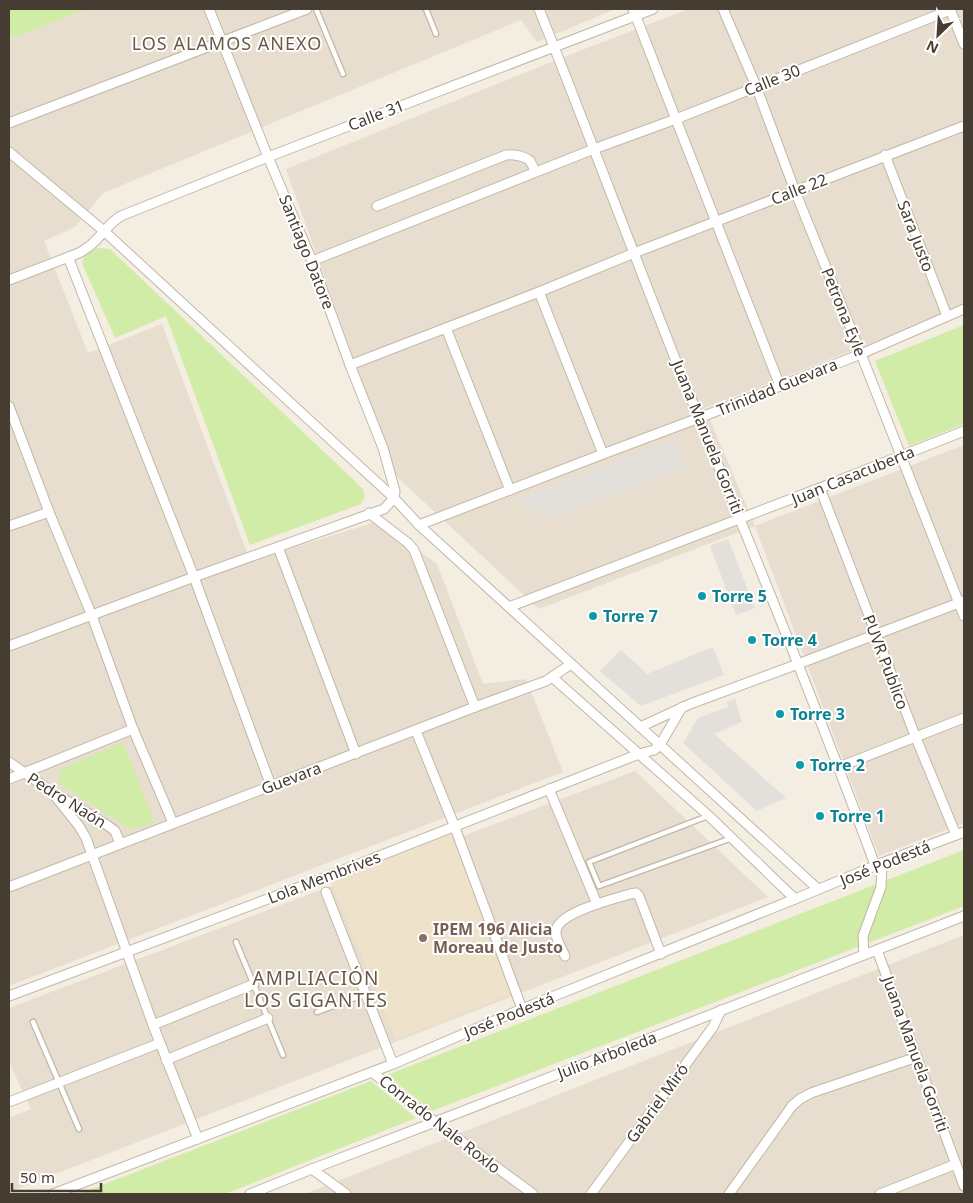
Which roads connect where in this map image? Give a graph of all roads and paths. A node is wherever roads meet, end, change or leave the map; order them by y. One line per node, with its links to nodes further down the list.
1 (209, 9): 11 (street, Santiago Datore)
2 (307, 9): 11 (street)
3 (316, 9): 14 (lane)
4 (426, 9): 10 (lane)
5 (539, 9): 13 (street, Juana Manuela Gorriti)
6 (652, 9): 9 (street, Calle 31)
7 (723, 9): 15 (street, Petrona Eyle)
8 (950, 9): 12 (street); 15 (street, Calle 30)
9 (634, 12): 13 (street, Calle 31); 16 (street)
10 (436, 34)
11 (222, 42): 17 (street); 22 (street, Santiago Datore)
12 (964, 44)
13 (554, 46): 19 (street, Juana Manuela Gorriti); 22 (street, Calle 31)
14 (343, 74)
15 (756, 86): 16 (street, Calle 30); 24 (street, Petrona Eyle)
16 (676, 119): 19 (street, Calle 30); 26 (street)
17 (9, 123)
18 (964, 126): 21 (street, Calle 22)
19 (594, 149): 23 (street, Calle 30); 28 (street, Juana Manuela Gorriti)
20 (10, 154): 27 (street)
21 (885, 156): 24 (street, Calle 22); 34 (street, Sara Justo)
22 (268, 157): 27 (street, Calle 31); 30 (street, Santiago Datore)
23 (535, 172): 25 (street); 30 (street, Calle 30)
24 (795, 191): 26 (street, Calle 22); 36 (street, Petrona Eyle)
25 (377, 206)
26 (716, 222): 28 (street, Calle 22); 38 (street)
27 (104, 231): 29 (street, Calle 31); 46 (street)
28 (634, 253): 32 (street, Calle 22); 40 (street, Juana Manuela Gorriti)
29 (68, 257): 31 (street, Calle 31); 53 (street)
30 (312, 261): 37 (street, Santiago Datore)
31 (9, 280)
32 (539, 292): 35 (street, Calle 22); 42 (street)
33 (964, 309): 34 (street, Trinidad Guevara)
34 (947, 316): 36 (street, Trinidad Guevara)
35 (446, 328): 37 (street, Calle 22); 45 (street)
36 (861, 354): 38 (street, Trinidad Guevara); 43 (street, Petrona Eyle)
37 (350, 365): 46 (street, Santiago Datore)
38 (780, 386): 40 (street, Trinidad Guevara)
39 (9, 406): 47 (street)
40 (699, 418): 42 (street, Trinidad Guevara); 49 (street, Juana Manuela Gorriti)
41 (964, 431): 43 (street, Juan Casacuberta)
42 (603, 454): 45 (street, Trinidad Guevara)
43 (901, 456): 44 (street, Juan Casacuberta); 54 (street, Petrona Eyle)
44 (820, 488): 49 (street, Juan Casacuberta); 58 (street, PUVR Publico)
45 (510, 490): 50 (street, Trinidad Guevara)
46 (394, 498): 48 (street); 50 (street)
47 (49, 512): 51 (street); 56 (street)
48 (369, 513): 52 (street); 63 (street)
49 (741, 518): 55 (street, Juan Casacuberta); 61 (street, Juana Manuela Gorriti)
50 (419, 525): 55 (street)
51 (9, 526)
52 (278, 547): 53 (street); 71 (street)
53 (194, 577): 56 (street); 77 (street)
54 (962, 602): 57 (street, Petrona Eyle); 58 (street)
55 (509, 607): 60 (street)
56 (92, 616): 59 (street); 67 (street)
57 (964, 616)
58 (876, 634): 61 (street); 69 (street, PUVR Publico)
59 (9, 646)
60 (571, 664): 62 (street, Guevara); 66 (street)
61 (798, 664): 64 (street); 74 (street, Juana Manuela Gorriti)
62 (552, 677): 63 (street, Guevara); 72 (street)
63 (475, 707): 68 (street, Guevara)
64 (682, 707): 66 (street); 70 (street)
65 (964, 718): 69 (street)
66 (640, 727): 70 (street)
67 (133, 730): 75 (street); 81 (street)
68 (416, 731): 71 (street, Guevara); 82 (street)
69 (916, 738): 74 (street); 83 (street, PUVR Publico)
70 (660, 745): 72 (street, Lola Membrives); 89 (street)
71 (356, 754): 77 (street, Guevara)
72 (639, 754): 78 (street, Lola Membrives); 80 (street)
73 (9, 762): 75 (street, Pedro Naón)
74 (839, 767): 87 (street, Juana Manuela Gorriti)
75 (24, 773): 76 (street); 79 (street, Pedro Naón)
76 (9, 778)
77 (271, 786): 81 (street, Guevara)
78 (549, 789): 82 (street, Lola Membrives); 92 (street)
79 (51, 791): 85 (street, Pedro Naón); 86 (street)
80 (708, 816): 84 (street); 84 (lane)
81 (173, 823): 85 (street, Guevara)
82 (454, 825): 96 (street, Lola Membrives); 103 (street)
83 (960, 833): 87 (street, José Podestá)
84 (732, 838): 91 (street)
85 (120, 844): 86 (street, Guevara)
86 (91, 854): 88 (street, Guevara); 96 (street)
87 (878, 864): 89 (street, José Podestá); 98 (street)
88 (9, 887)
89 (818, 889): 91 (street, José Podestá)
90 (326, 892): 101 (street)
91 (795, 899): 97 (street, José Podestá)
92 (597, 904): 97 (street); 99 (street)
93 (964, 916): 95 (street, Julio Arboleda)
94 (236, 942): 100 (lane)
95 (877, 950): 98 (street, Julio Arboleda); 111 (street, Juana Manuela Gorriti)
96 (126, 951): 102 (street, Lola Membrives); 108 (street)
97 (661, 954): 103 (street, José Podestá)
98 (864, 955): 104 (street, Julio Arboleda)
99 (565, 956)
100 (254, 984): 106 (lane); 108 (street)
101 (366, 994): 105 (lane); 113 (street)
102 (9, 996)
103 (522, 1009): 113 (street, José Podestá)
104 (721, 1010): 117 (street, Julio Arboleda); 127 (street, Gabriel Miró)
105 (317, 1012)
106 (268, 1018): 110 (lane); 112 (street)
107 (34, 1022): 115 (lane)
108 (153, 1025): 109 (street)
109 (160, 1043): 112 (street); 115 (street)
110 (283, 1055)
111 (917, 1057): 120 (street, Juana Manuela Gorriti); 128 (street)
112 (166, 1060): 119 (street)
113 (393, 1064): 114 (street, José Podestá)
114 (372, 1072): 117 (street, Conrado Nale Roxlo); 119 (street, José Podestá)
115 (59, 1083): 116 (street); 118 (lane)
116 (9, 1102)
117 (435, 1122): 121 (street, Julio Arboleda); 126 (street, Conrado Nale Roxlo)
118 (79, 1129)
119 (198, 1139): 123 (street, José Podestá)
120 (956, 1164): 122 (street, Juana Manuela Gorriti); 129 (street)
121 (312, 1169): 124 (street, Julio Arboleda); 125 (street)
122 (964, 1186)
123 (53, 1194)
124 (250, 1194)
125 (346, 1194)
126 (533, 1194)
127 (591, 1194)
128 (729, 1194)
129 (880, 1194)

